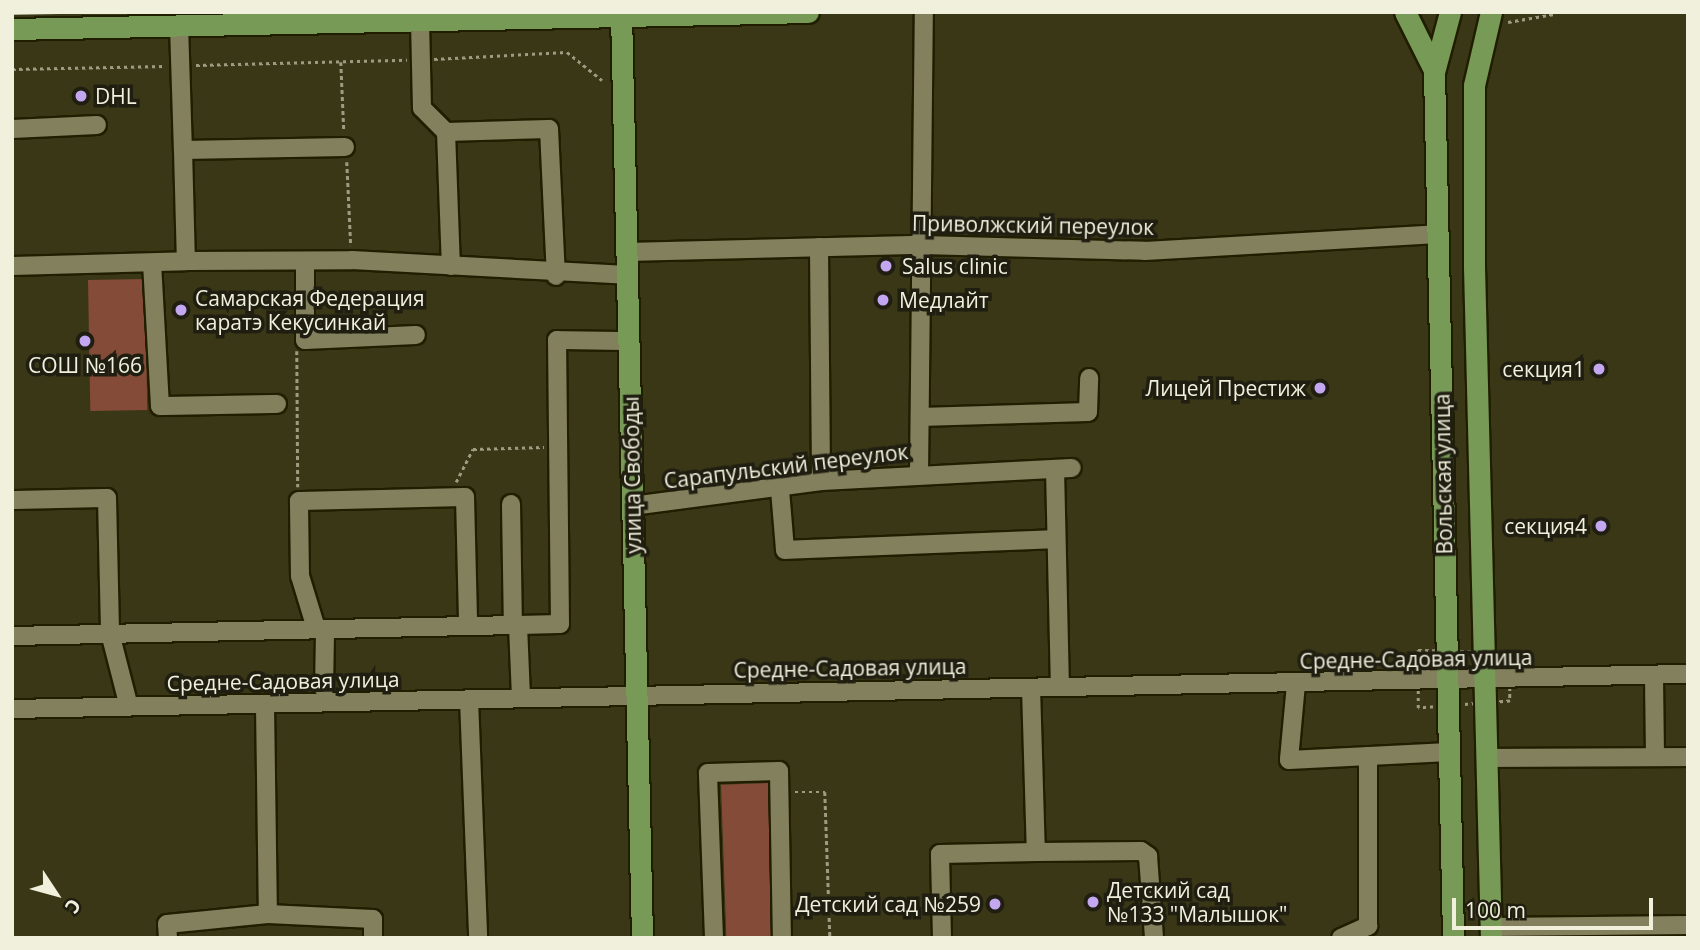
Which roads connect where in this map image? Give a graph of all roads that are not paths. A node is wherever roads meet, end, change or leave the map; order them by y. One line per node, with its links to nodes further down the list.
1 (808, 12): 5 (main road)
2 (924, 12): 17 (street)
3 (1405, 12): 10 (main road)
4 (1450, 12): 10 (main road, Вольская улица)
5 (621, 15): 7 (main road); 19 (main road, улица Свободы)
6 (1499, 17): 46 (main road, Вольская улица)
7 (420, 21): 8 (main road); 13 (street)
8 (179, 25): 9 (main road); 15 (street)
9 (12, 29)
10 (1434, 72): 16 (main road, Вольская улица)
11 (97, 125): 12 (street)
12 (12, 129)
13 (446, 132): 23 (street); 26 (street)
14 (345, 147): 15 (street)
15 (183, 150): 20 (street)
16 (1438, 234): 17 (street, Приволжский переулок); 47 (main road, Вольская улица)
17 (922, 245): 18 (street, Приволжский переулок); 31 (street)
18 (819, 247): 19 (street, Приволжский переулок); 33 (street)
19 (626, 252): 25 (main road, улица Свободы)
20 (187, 261): 21 (street); 22 (street)
21 (304, 261): 23 (street); 27 (street)
22 (152, 263): 24 (street); 30 (street)
23 (452, 265): 26 (street)
24 (12, 266)
25 (627, 275): 26 (street); 28 (main road, улица Свободы)
26 (556, 276)
27 (416, 335)
28 (629, 341): 37 (main road, улица Свободы); 40 (street)
29 (1089, 378): 31 (street)
30 (277, 404)
31 (920, 417): 32 (street)
32 (919, 474): 33 (street, Сарапульский переулок); 38 (street, Сарапульский переулок)
33 (821, 481): 34 (street, Сарапульский переулок)
34 (780, 490): 37 (street, Сарапульский переулок); 38 (street)
35 (12, 500): 42 (street)
36 (510, 504): 40 (street)
37 (632, 506): 52 (main road, улица Свободы)
38 (1056, 539): 49 (street)
39 (468, 623): 40 (street); 41 (street); 41 (street)
40 (515, 625): 53 (street)
41 (320, 627): 42 (street); 51 (street)
42 (110, 633): 43 (street); 56 (street)
43 (12, 636)
44 (1688, 674): 45 (street, Средне-Садовая улица)
45 (1654, 676): 46 (street, Средне-Садовая улица); 60 (street)
46 (1484, 679): 47 (street, Средне-Садовая улица); 62 (main road, Вольская улица)
47 (1447, 681): 48 (street, Средне-Садовая улица); 58 (main road, Вольская улица)
48 (1296, 684): 49 (street, Средне-Садовая улица); 59 (street)
49 (1060, 687): 50 (street, Средне-Садовая улица)
50 (1031, 688): 52 (street, Средне-Садовая улица); 63 (street)
51 (324, 689)
52 (636, 694): 53 (street, Средне-Садовая улица); 70 (main road, улица Свободы)
53 (521, 697): 54 (street, Средне-Садовая улица)
54 (469, 699): 55 (street, Средне-Садовая улица); 69 (street)
55 (264, 705): 56 (street, Средне-Садовая улица); 64 (street)
56 (129, 707): 57 (street, Средне-Садовая улица)
57 (12, 709)
58 (1449, 752): 59 (street); 76 (main road, Вольская улица)
59 (1368, 756): 75 (street)
60 (1655, 757): 61 (street); 62 (street)
61 (1688, 757)
62 (1486, 758): 66 (main road, Вольская улица)
63 (1036, 852): 73 (street); 74 (street)
64 (268, 914): 67 (street); 68 (street)
65 (1688, 925): 66 (street)
66 (1491, 932)
67 (168, 938)
68 (373, 938)
69 (478, 938)
70 (642, 938)
71 (714, 938): 72 (street)
72 (782, 938)
73 (943, 938)
74 (1154, 938)
75 (1341, 938)
76 (1453, 938)

